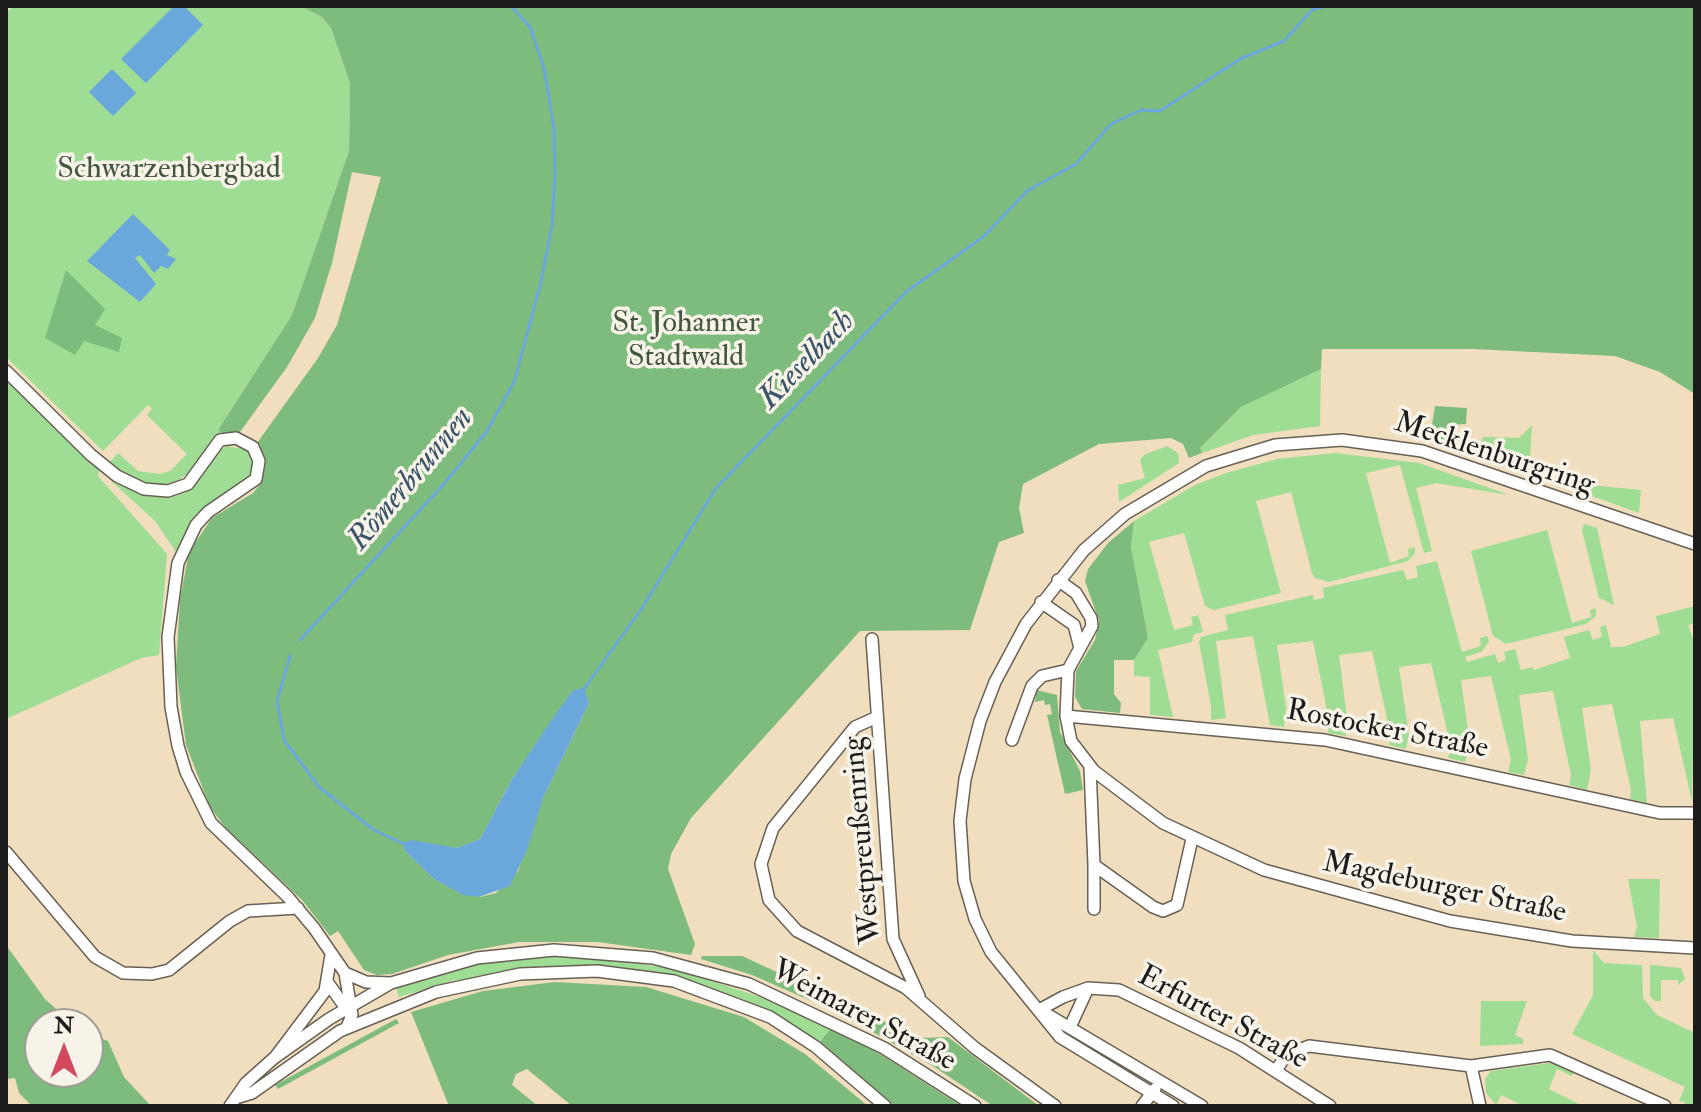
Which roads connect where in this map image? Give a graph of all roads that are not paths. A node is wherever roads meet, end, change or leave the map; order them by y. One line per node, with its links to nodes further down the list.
1 (6, 371): 16 (street)
2 (1695, 544): 3 (street, Mecklenburgring)
3 (1058, 580): 4 (street, Mecklenburgring); 6 (street, Magdeburger Straße)
4 (1041, 602): 6 (street); 26 (street, Mecklenburgring)
5 (872, 639): 9 (street, Westpreußenring)
6 (1080, 648): 7 (street, Magdeburger Straße)
7 (1068, 670): 8 (street, Magdeburger Straße); 10 (street)
8 (1066, 716): 11 (street, Magdeburger Straße); 12 (street, Rostocker Straße)
9 (877, 717): 24 (street, Westpreußenring); 24 (street, Westpreußenring)
10 (1012, 740)
11 (1090, 767): 13 (street, Magdeburger Straße); 15 (street, Magdeburger Straße)
12 (1695, 813)
13 (1192, 839): 15 (street); 18 (street, Magdeburger Straße)
14 (6, 852): 16 (street)
15 (1094, 865): 17 (street, Magdeburger Straße)
16 (298, 908): 19 (street)
17 (1094, 909)
18 (1695, 948)
19 (331, 954): 20 (street); 21 (street)
20 (345, 973): 22 (street); 25 (street)
21 (328, 983): 25 (street); 30 (street)
22 (391, 983): 25 (street, Weimarer Straße); 38 (street, Weimarer Straße)
23 (1088, 988): 26 (street, Erfurter Straße); 29 (street, Erfurter Straße); 32 (street, Erfurter Straße)
24 (922, 1000): 39 (street, Westpreußenring)
25 (349, 1010): 27 (street); 28 (street); 30 (street, Weimarer Straße)
26 (1039, 1010): 29 (street); 34 (street, Mecklenburgring)
27 (365, 1019): 28 (street); 37 (street)
28 (347, 1027): 35 (street)
29 (1070, 1027): 33 (street)
30 (274, 1058): 35 (street)
31 (1471, 1066): 32 (street); 44 (street); 45 (street)
32 (1277, 1069): 43 (street, Erfurter Straße)
33 (1159, 1081): 34 (street); 42 (street)
34 (1152, 1094): 40 (street); 41 (street, Mecklenburgring)
35 (239, 1097): 36 (street)
36 (230, 1106)
37 (885, 1106)
38 (975, 1106)
39 (1055, 1106)
40 (1142, 1106)
41 (1173, 1106)
42 (1202, 1106)
43 (1330, 1106)
44 (1480, 1106)
45 (1665, 1106)

